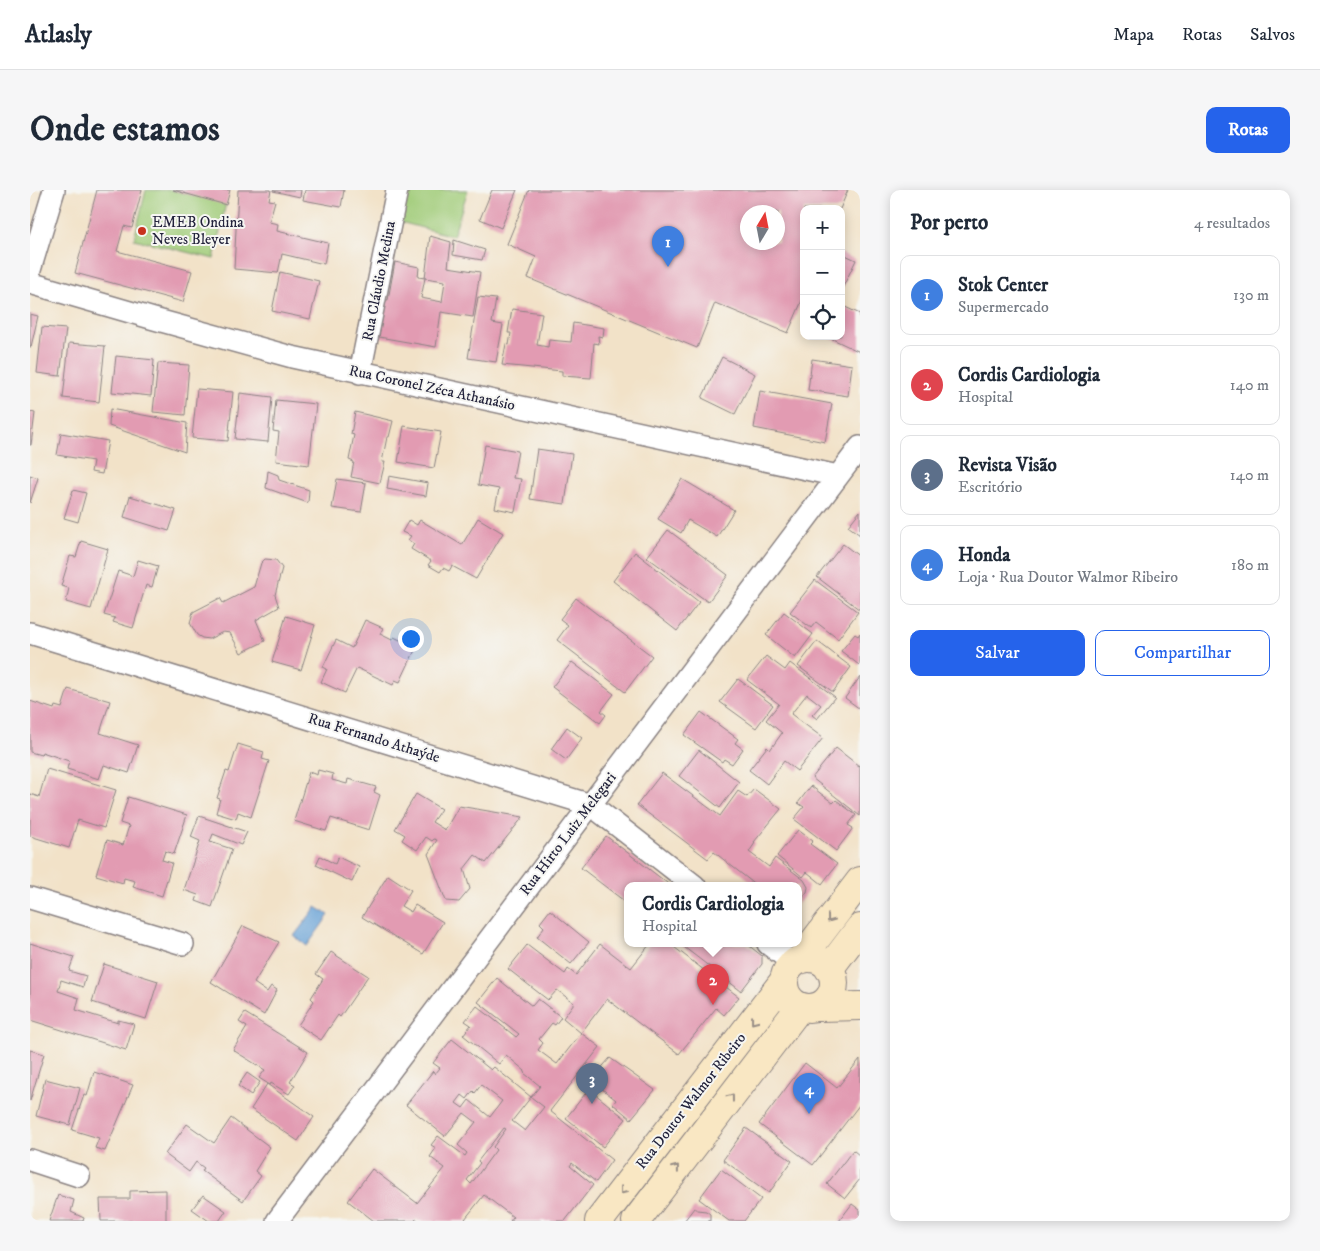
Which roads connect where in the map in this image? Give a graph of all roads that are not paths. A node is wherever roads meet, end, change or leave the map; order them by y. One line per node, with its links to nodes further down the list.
1 (54, 190): 3 (street)
2 (397, 190): 5 (street, Rua Cláudio Medina)
3 (30, 270)
4 (30, 283): 5 (street, Rua Coronel Zéca Athanásio)
5 (360, 373): 7 (street, Rua Coronel Zéca Athanásio)
6 (860, 447): 7 (street, Rua Hirto Luiz Melegari)
7 (838, 476): 9 (street, Rua Hirto Luiz Melegari)
8 (30, 633): 9 (street, Rua Fernando Athaýde)
9 (590, 804): 11 (street, Rua Fernando Athaýde); 22 (street, Rua Hirto Luiz Melegari)
10 (860, 881): 16 (street, Rua Doutor Walmor Ribeiro, one-way to 16)
11 (690, 882)
12 (30, 898): 14 (street)
13 (860, 928): 17 (street)
14 (183, 944)
15 (771, 947): 16 (street)
16 (792, 968): 17 (street); 19 (street); 23 (street, Rua Doutor Walmor Ribeiro, one-way to 23)
17 (829, 968): 19 (street)
18 (860, 1006): 19 (street)
19 (809, 1007): 24 (street, Rua Doutor Walmor Ribeiro, one-way to 19)
20 (30, 1160): 21 (street)
21 (79, 1176)
22 (277, 1221)
23 (599, 1221)
24 (636, 1221)

